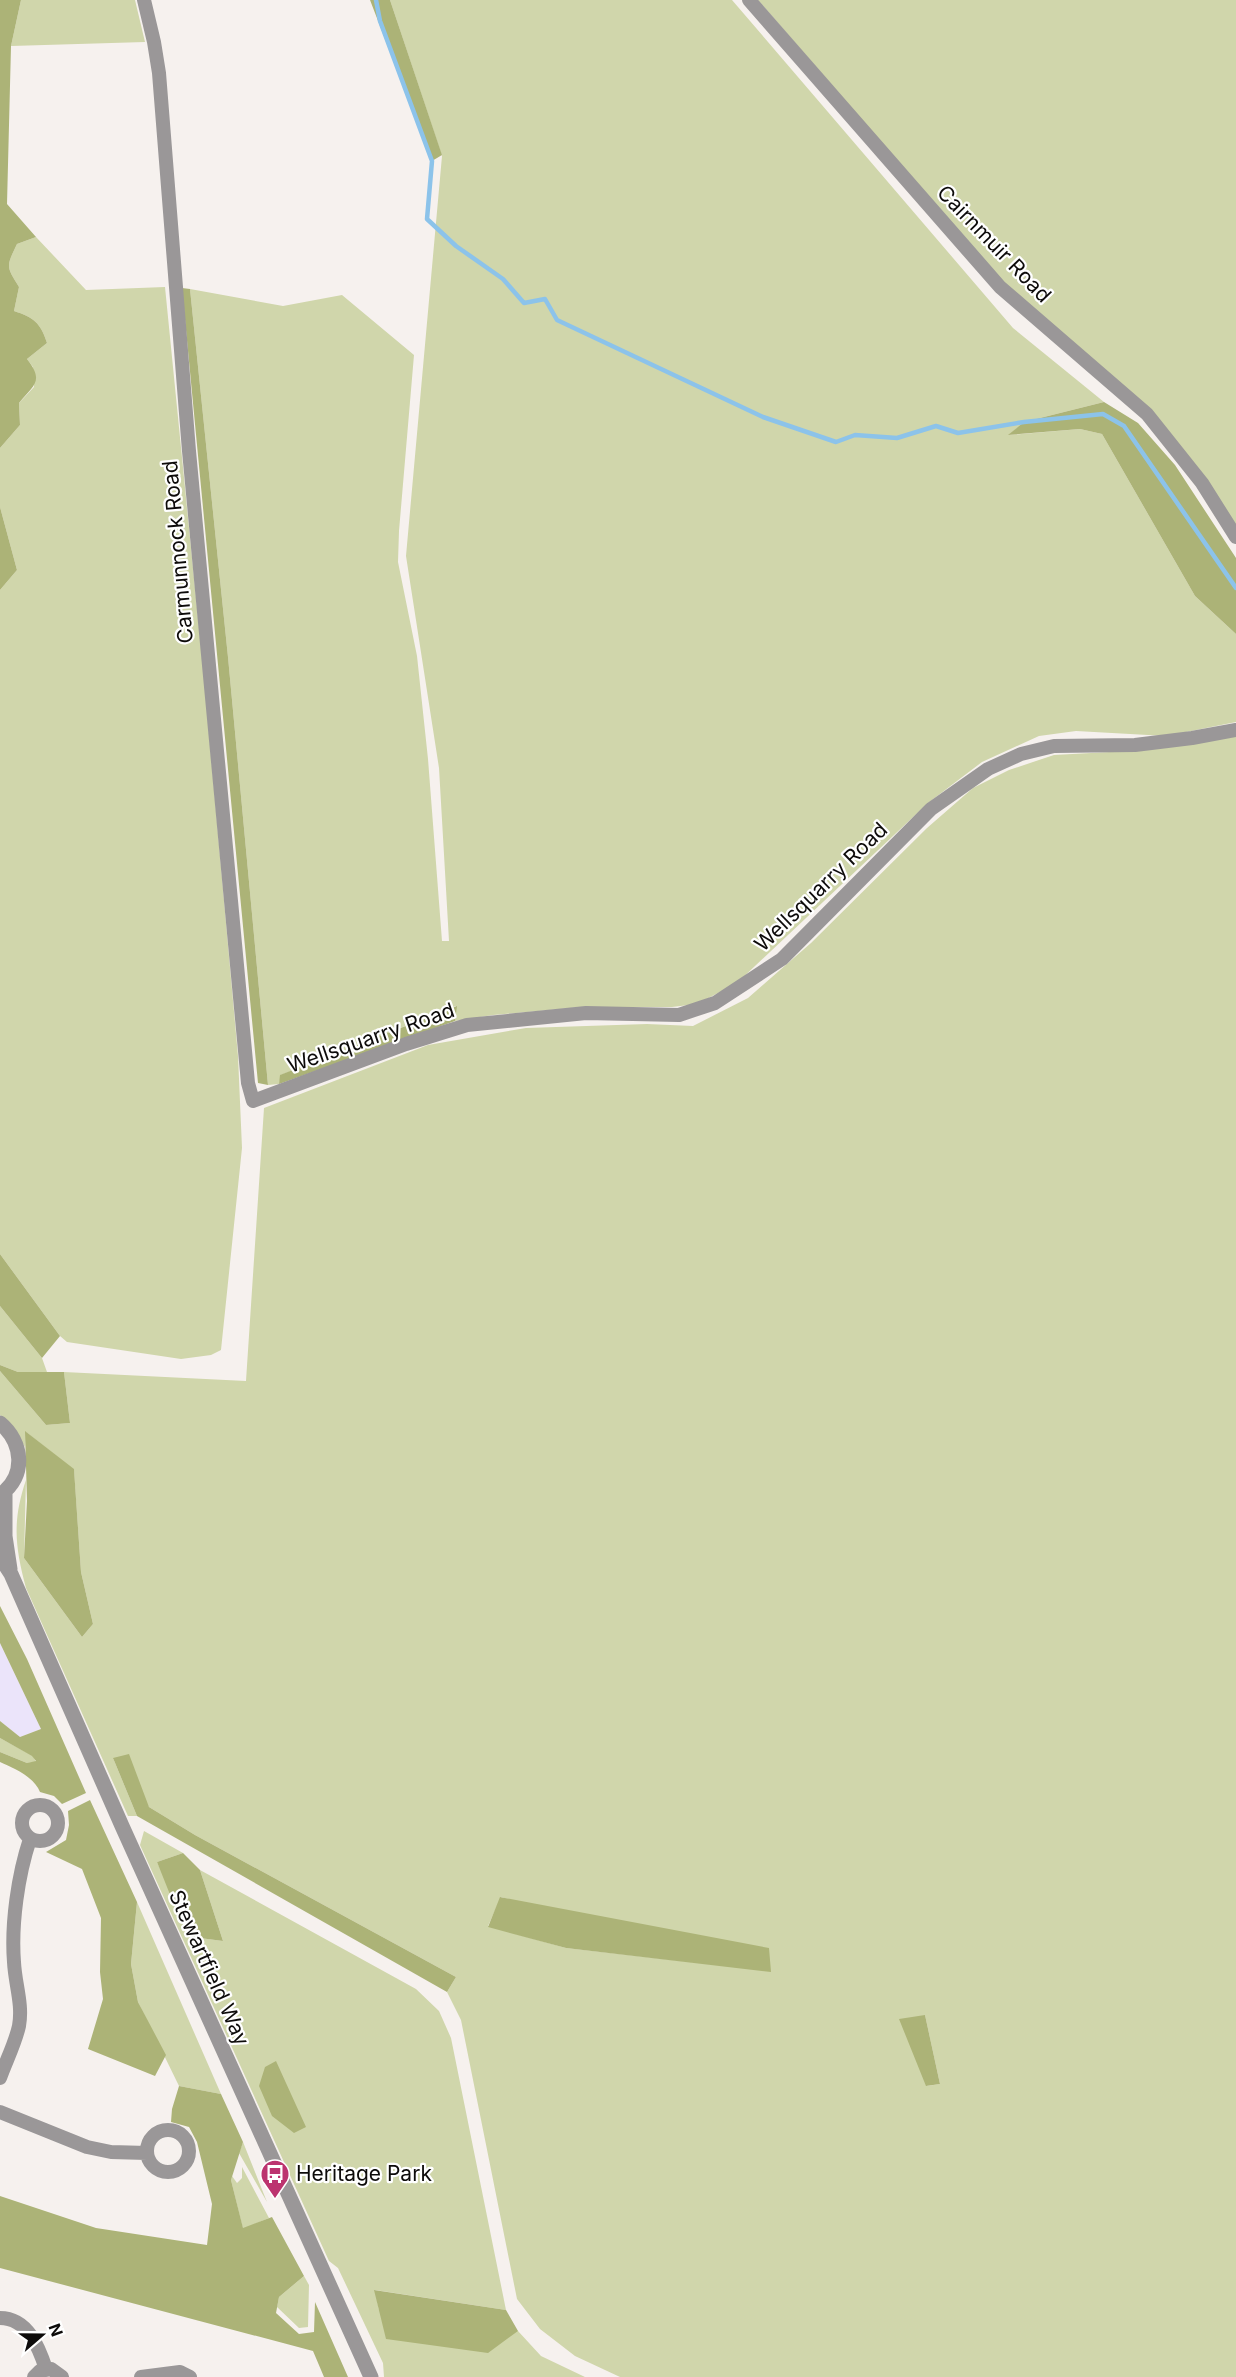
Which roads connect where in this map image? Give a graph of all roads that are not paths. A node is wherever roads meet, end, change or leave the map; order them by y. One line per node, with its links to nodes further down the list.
1 (144, 0): 5 (street, Carmunnock Road)
2 (749, 0): 3 (street, Cairnmuir Road)
3 (1236, 537)
4 (1236, 729): 5 (street, Wellsquarry Road)
5 (253, 1101)
6 (0, 1423): 7 (street)
7 (3, 1493): 9 (street, Stewartfield Way)
8 (0, 1557): 9 (street, Stewartfield Way)
9 (11, 1574): 19 (street, Stewartfield Way)
10 (30, 1839): 11 (street)
11 (0, 2078)
12 (0, 2112): 13 (street)
13 (147, 2153)
14 (0, 2318): 15 (street)
15 (40, 2373): 16 (street)
16 (62, 2377)
17 (141, 2377): 18 (street)
18 (190, 2377)
19 (371, 2377)

